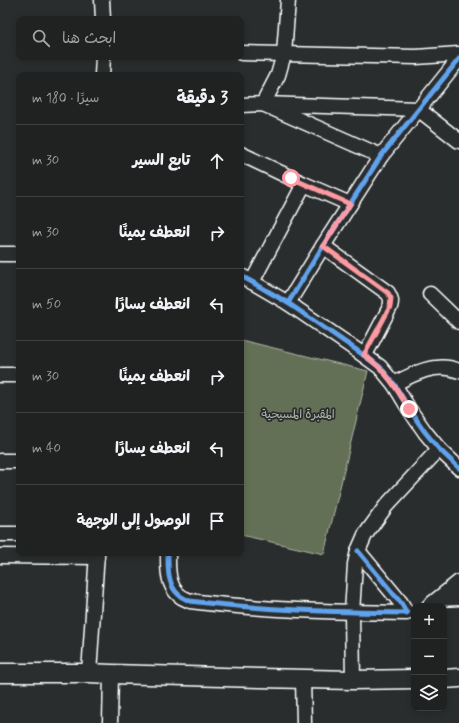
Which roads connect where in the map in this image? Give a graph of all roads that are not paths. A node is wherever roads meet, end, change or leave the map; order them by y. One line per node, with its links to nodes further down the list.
1 (102, 0): 3 (street)
2 (288, 0): 5 (street)
3 (103, 16)
4 (244, 53): 5 (street)
5 (284, 54): 6 (street); 10 (street)
6 (459, 54)
7 (459, 59): 12 (street)
8 (103, 60): 9 (street)
9 (102, 72)
10 (263, 104): 11 (street); 12 (street); 15 (street)
11 (244, 105)
12 (418, 109): 13 (street); 15 (street)
13 (459, 141)
14 (244, 155): 16 (street)
15 (381, 156): 17 (street)
16 (304, 184): 17 (street); 21 (street)
17 (350, 204): 18 (street)
18 (323, 246): 23 (street); 25 (street)
19 (0, 254): 20 (street)
20 (16, 254)
21 (246, 279): 23 (street)
22 (430, 294): 24 (street)
23 (288, 303): 25 (street)
24 (459, 322)
25 (364, 355): 29 (street)
26 (459, 371): 29 (street)
27 (0, 375): 28 (street)
28 (16, 375)
29 (394, 384): 30 (street)
30 (439, 449): 33 (street); 36 (street)
31 (0, 461): 32 (street)
32 (16, 462)
33 (459, 468)
34 (0, 534): 35 (street)
35 (16, 534)
36 (358, 551): 44 (street); 45 (street)
37 (0, 556): 38 (street)
38 (16, 556)
39 (97, 556): 47 (street)
40 (168, 556): 44 (street)
41 (459, 582): 43 (street)
42 (459, 598): 43 (street)
43 (434, 602)
44 (352, 613): 45 (street); 53 (street)
45 (411, 613)
46 (0, 673): 47 (main road)
47 (89, 673): 48 (main road)
48 (111, 674): 51 (main road); 54 (street)
49 (447, 678): 50 (main road)
50 (459, 678)
51 (302, 679): 53 (main road); 55 (street)
52 (411, 679): 53 (main road)
53 (353, 680)
54 (110, 723)
55 (304, 723)

